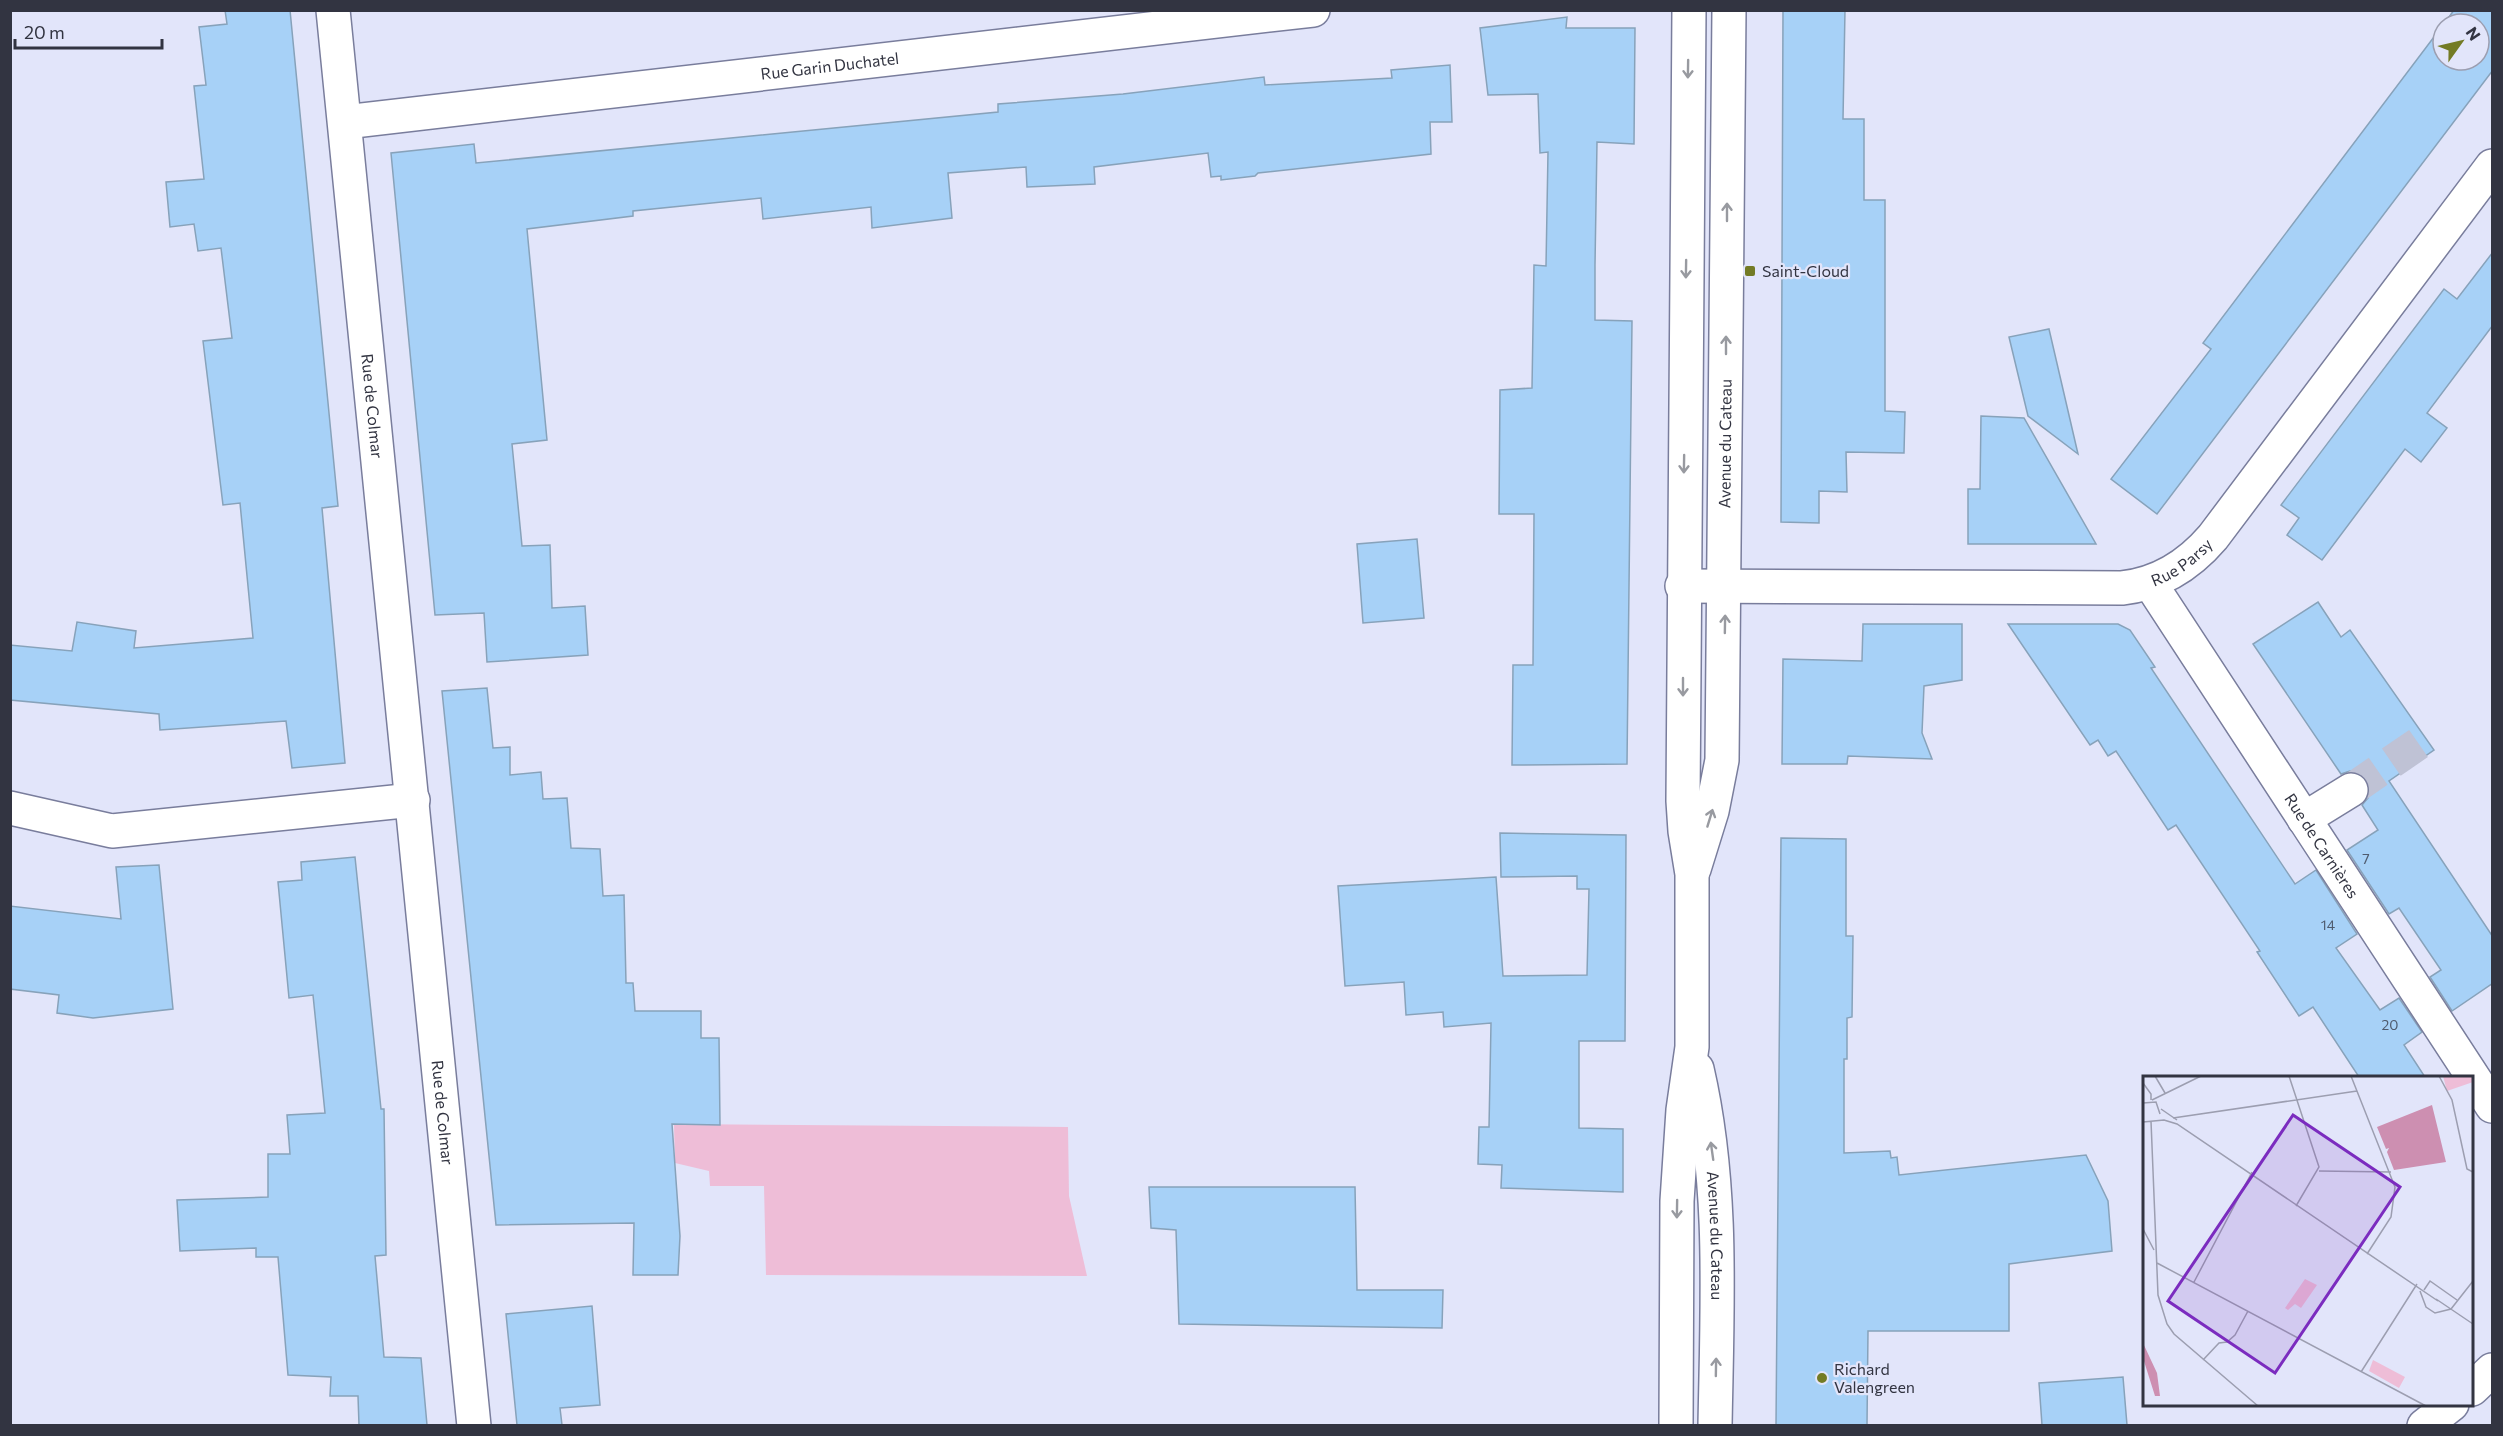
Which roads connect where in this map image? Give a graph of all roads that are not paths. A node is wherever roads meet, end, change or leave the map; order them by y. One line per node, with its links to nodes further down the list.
1 (333, 10): 5 (street, Rue de Colmar)
2 (1313, 10): 5 (street, Rue Garin Duchatel)
3 (1689, 10): 9 (street, Avenue du Cateau, one-way to 9)
4 (1729, 10): 8 (street, Avenue du Cateau, one-way to 4)
5 (345, 122): 11 (street, Rue de Colmar)
6 (2493, 166): 7 (street, Rue Parsy)
7 (2150, 583): 8 (street, Rue Parsy); 13 (street, Rue de Carnières)
8 (1725, 585): 9 (street, Rue Parsy); 14 (street, Avenue du Cateau, one-way to 8)
9 (1682, 586): 14 (street, Avenue du Cateau, one-way to 14)
10 (2351, 790): 13 (street)
11 (412, 800): 12 (street); 20 (street, Rue de Colmar)
12 (10, 808)
13 (2304, 819): 16 (street, Rue de Carnières)
14 (1692, 874): 15 (street, Avenue du Cateau)
15 (1692, 1047): 21 (street, Avenue du Cateau, one-way to 21); 22 (street, Avenue du Cateau, one-way to 15)
16 (2493, 1106)
17 (2493, 1370): 18 (street)
18 (2473, 1388)
19 (2449, 1406): 23 (street)
20 (474, 1425)
21 (1676, 1425)
22 (1715, 1425)
23 (2424, 1425)

